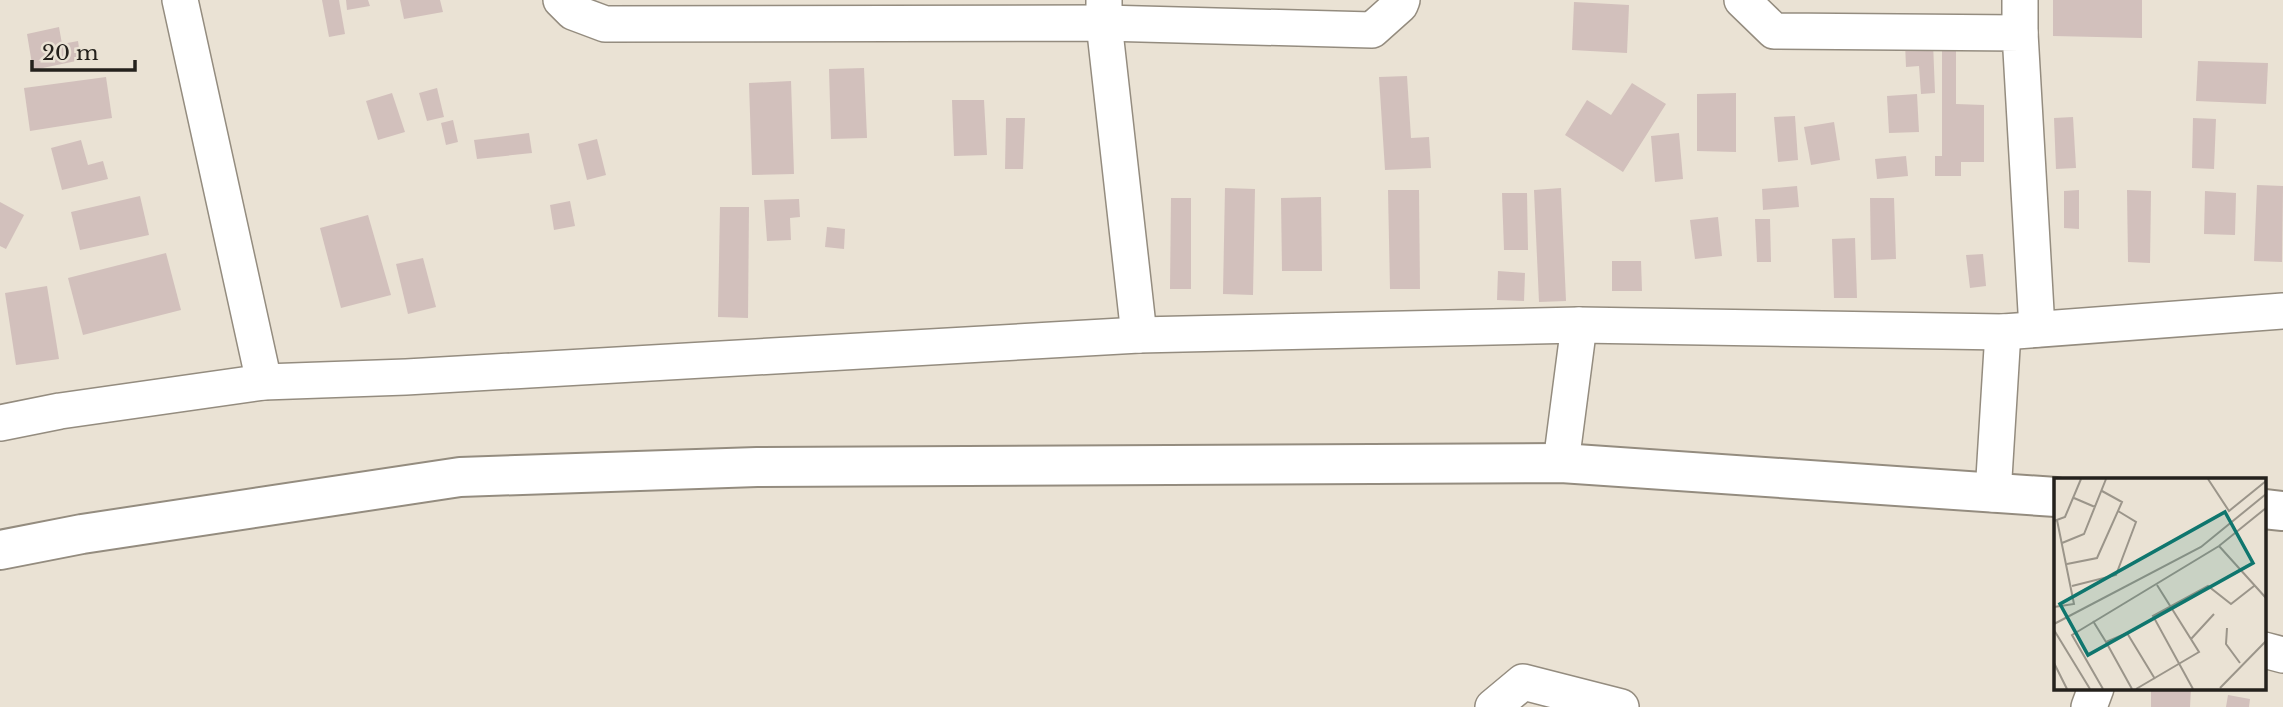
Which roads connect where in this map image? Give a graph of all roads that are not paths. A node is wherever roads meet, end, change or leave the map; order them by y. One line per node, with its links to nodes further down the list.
1 (180, 0): 11 (street)
2 (561, 0): 5 (street)
3 (1402, 0): 5 (street)
4 (1742, 0): 6 (street)
5 (1104, 11): 10 (street)
6 (2020, 17): 9 (street)
7 (2283, 311): 9 (street)
8 (1579, 325): 9 (street); 10 (street); 13 (street)
9 (2020, 331): 14 (street)
10 (1139, 335): 11 (street)
11 (264, 382): 12 (street)
12 (0, 423)
13 (1561, 463): 14 (street); 16 (street)
14 (1993, 494): 15 (street)
15 (2054, 497)
16 (0, 550)
17 (2266, 651): 18 (street)
18 (2283, 655)
19 (2095, 690): 22 (street)
20 (1493, 707): 21 (street)
21 (1621, 707)
22 (2089, 707)

